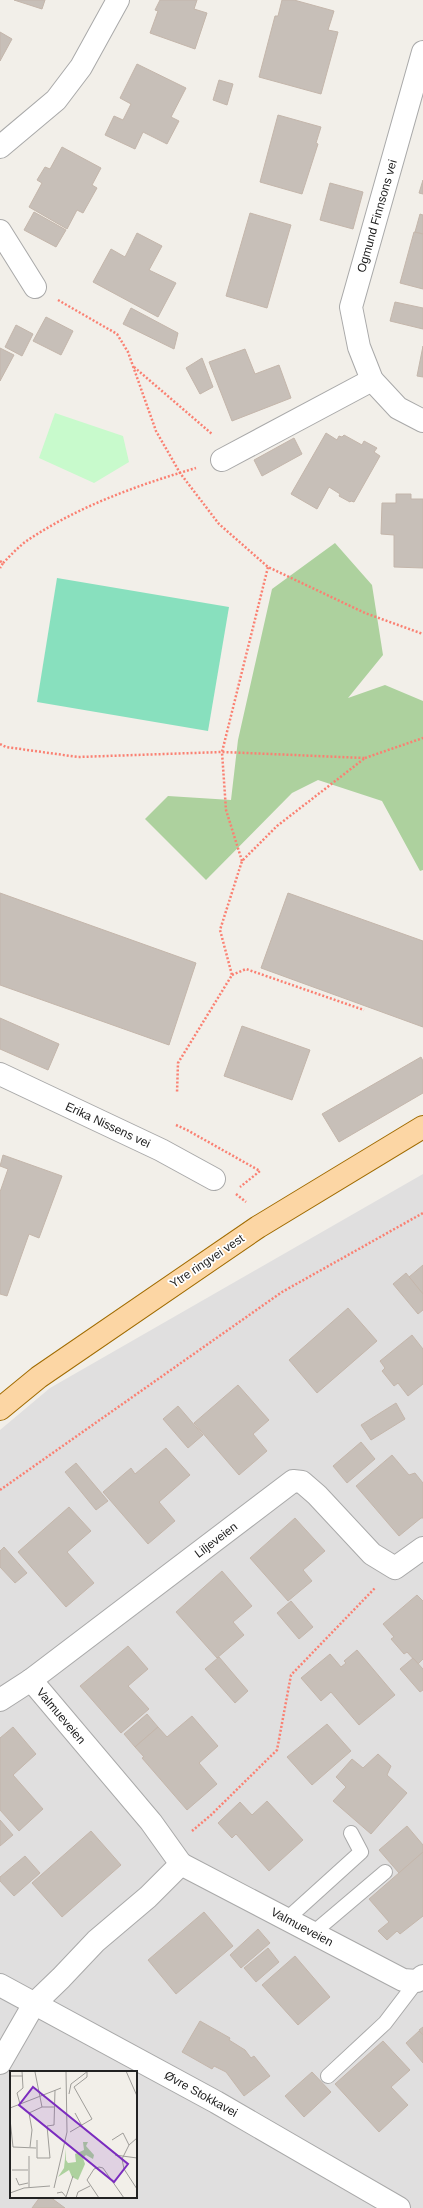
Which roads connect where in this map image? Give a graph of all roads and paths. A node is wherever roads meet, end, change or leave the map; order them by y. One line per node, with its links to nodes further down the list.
1 (118, 0): 3 (street)
2 (423, 52): 7 (street, Ogmund Finnsons vei)
3 (0, 147)
4 (0, 231): 5 (street)
5 (35, 287): 6 (path)
6 (133, 366): 9 (path); 10 (path)
7 (372, 380): 8 (street, Ogmund Finnsons vei); 9 (street)
8 (423, 421)
9 (229, 457)
10 (180, 473): 11 (path); 12 (path)
11 (2, 562): 13 (path)
12 (268, 567): 14 (path); 17 (path)
13 (0, 568)
14 (423, 634)
15 (423, 738): 18 (path)
16 (0, 744): 17 (path)
17 (222, 752): 18 (path); 19 (path)
18 (365, 758): 19 (path)
19 (242, 861): 20 (path)
20 (232, 975): 21 (path); 23 (path)
21 (364, 1010)
22 (0, 1074): 25 (street, Erika Nissens vei)
23 (177, 1093)
24 (423, 1127): 27 (main road, Ytre ringvei vest)
25 (214, 1179)
26 (423, 1213): 28 (path)
27 (0, 1409)
28 (0, 1490)
29 (423, 1548): 30 (street)
30 (395, 1568): 31 (street, Liljeveien); 34 (path)
31 (31, 1680): 32 (street, Liljeveien); 34 (street, Valmueveien)
32 (0, 1700)
33 (351, 1833): 36 (lane)
34 (181, 1864): 36 (street, Valmueveien); 40 (street)
35 (385, 1872): 37 (lane)
36 (287, 1919): 37 (street, Valmueveien)
37 (313, 1933): 38 (street, Valmueveien)
38 (420, 1978): 42 (lane)
39 (0, 1985): 40 (street, Øvre Stokkavei)
40 (34, 2004): 41 (street); 43 (street, Øvre Stokkavei)
41 (0, 2063)
42 (328, 2076)
43 (398, 2208)

